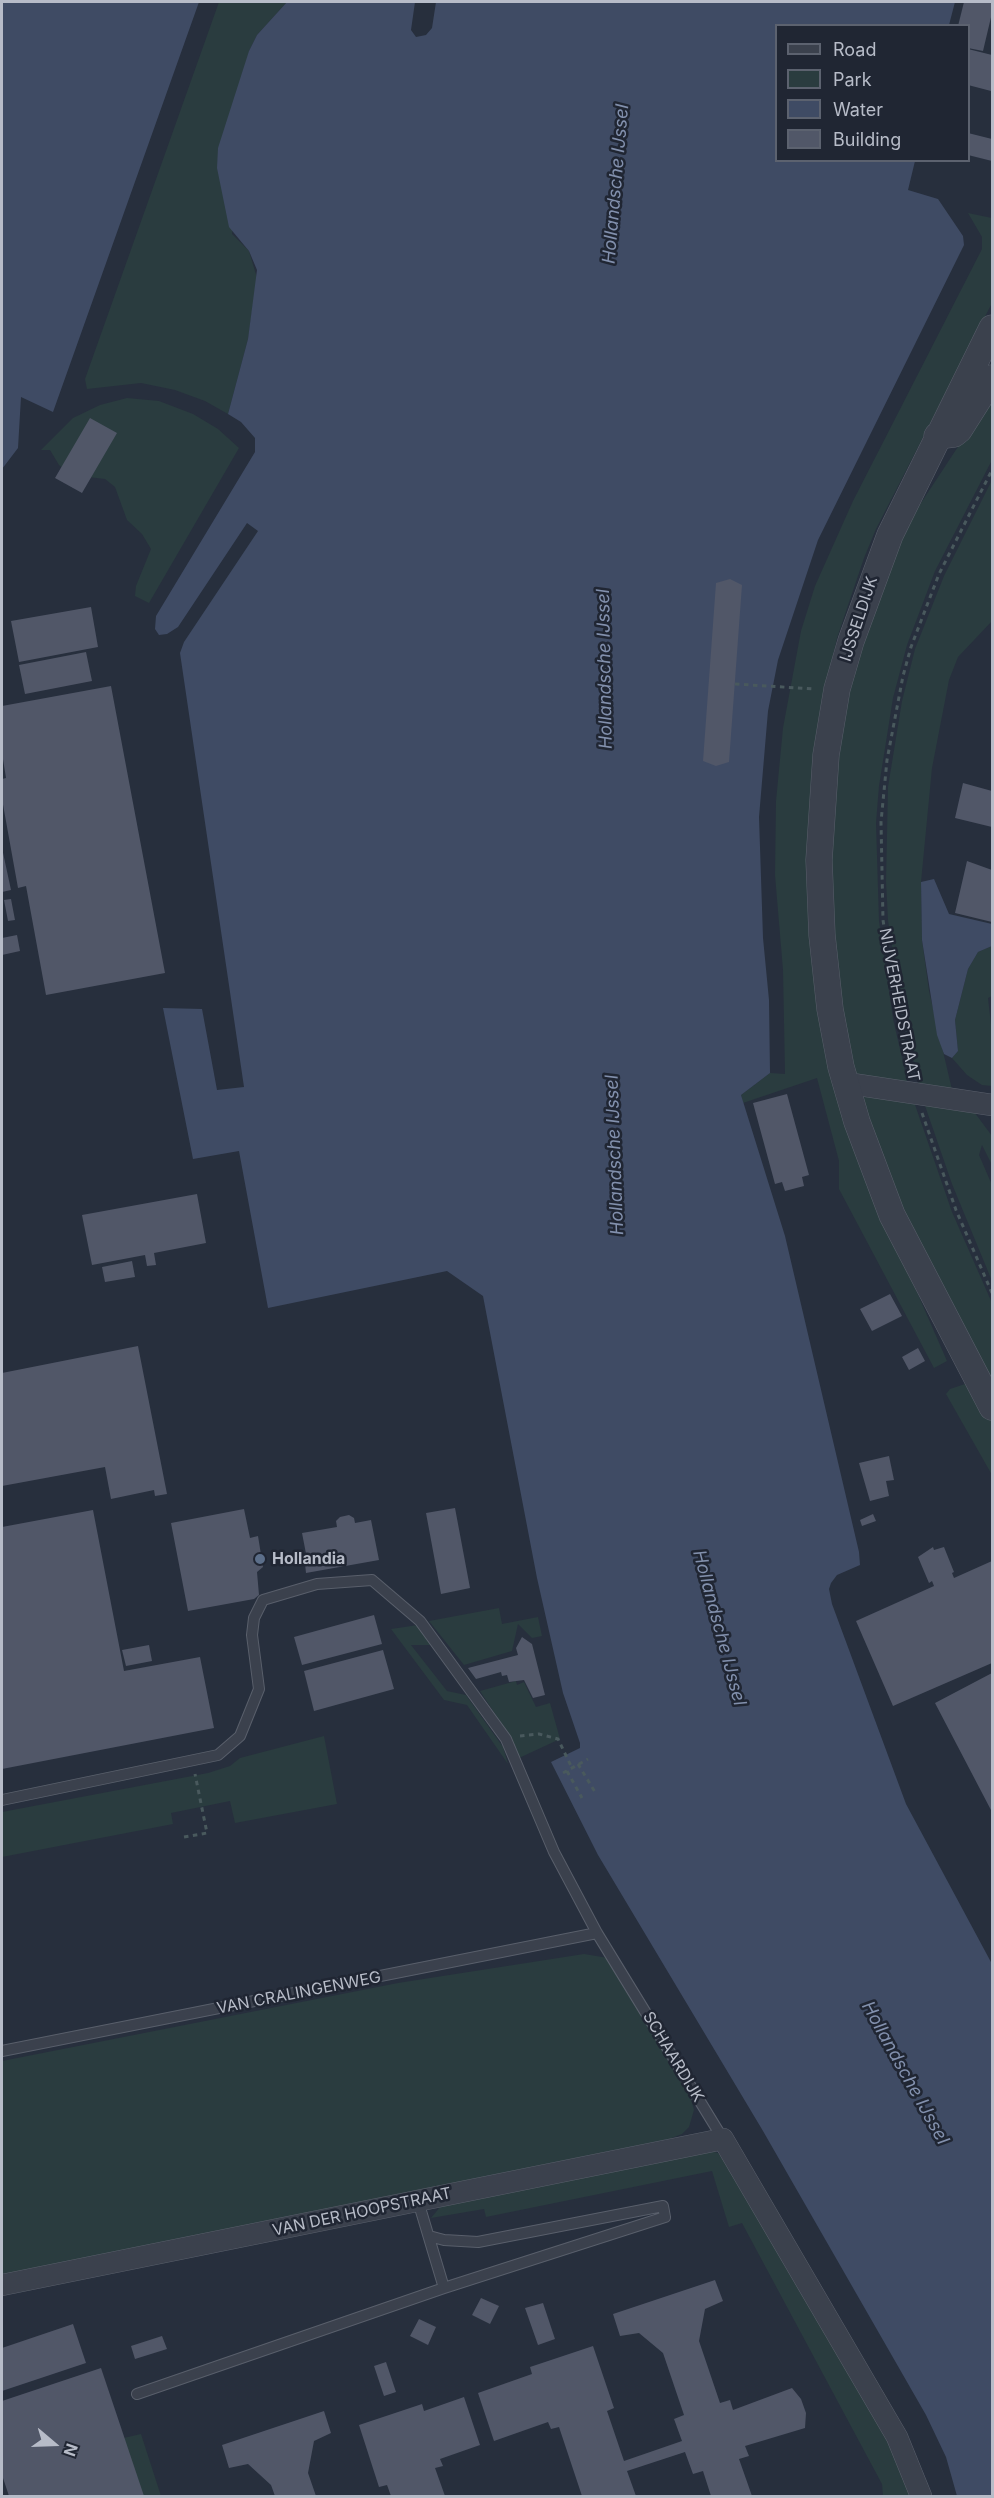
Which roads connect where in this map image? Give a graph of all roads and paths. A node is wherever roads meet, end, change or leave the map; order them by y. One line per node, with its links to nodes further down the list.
1 (993, 328): 3 (street, IJSSELDIJK)
2 (993, 378): 3 (street)
3 (937, 436): 6 (street, IJSSELDIJK)
4 (993, 470): 8 (path, NIJVERHEIDSTRAAT)
5 (735, 684): 6 (path)
6 (837, 689): 7 (street, IJSSELDIJK)
7 (846, 1083): 8 (street, NIJVERHEIDSTRAAT); 11 (street)
8 (915, 1092): 9 (street, NIJVERHEIDSTRAAT); 10 (path, NIJVERHEIDSTRAAT)
9 (993, 1105)
10 (993, 1293)
11 (993, 1407)
12 (506, 1739): 15 (path); 19 (lane, SCHAARDIJK); 21 (lane, SCHAARDIJK)
13 (588, 1759): 14 (path)
14 (578, 1764): 15 (path); 17 (path)
15 (572, 1768): 18 (path)
16 (195, 1775): 20 (path)
17 (594, 1792)
18 (582, 1798)
19 (2, 1800)
20 (184, 1837)
21 (597, 1933): 22 (lane, VAN CRALINGENWEG); 23 (lane, SCHAARDIJK)
22 (2, 2052)
23 (723, 2139): 24 (street, VAN DER HOOPSTRAAT); 29 (street, SCHAARDIJK)
24 (418, 2201): 25 (lane); 26 (street, VAN DER HOOPSTRAAT)
25 (429, 2236): 27 (lane); 27 (lane)
26 (2, 2285)
27 (444, 2288): 28 (lane)
28 (137, 2394)
29 (921, 2496)

